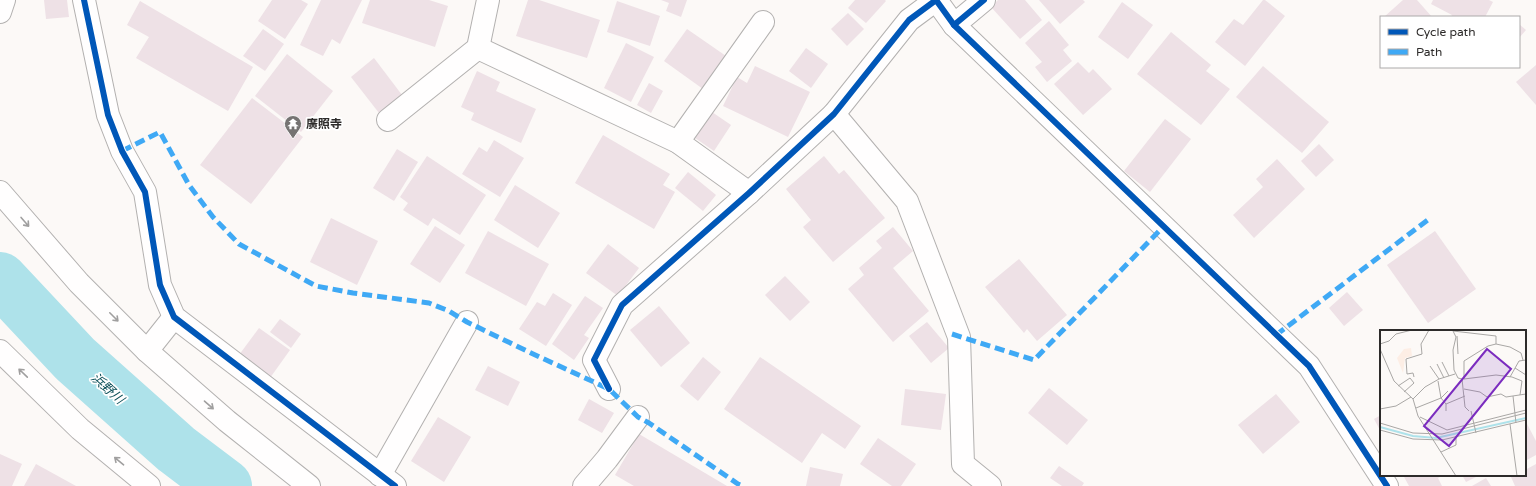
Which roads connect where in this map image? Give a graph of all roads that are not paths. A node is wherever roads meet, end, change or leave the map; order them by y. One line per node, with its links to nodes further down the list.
1 (4, 0): 5 (street)
2 (84, 0): 14 (street)
3 (488, 0): 8 (street)
4 (984, 0): 7 (street)
5 (0, 12)
6 (763, 22): 11 (street)
7 (954, 25): 9 (street); 20 (street)
8 (478, 48): 10 (street); 11 (street)
9 (834, 114): 13 (street); 26 (street)
10 (388, 120)
11 (678, 142): 13 (street)
12 (0, 192): 17 (street, one-way to 17)
13 (749, 193): 18 (street)
14 (174, 317): 17 (street); 22 (street)
15 (467, 322): 22 (street)
16 (0, 351): 23 (street, one-way to 16)
17 (147, 351): 24 (street, one-way to 24)
18 (609, 389)
19 (638, 417): 25 (street)
20 (1380, 475)
21 (1380, 476): 27 (street)
22 (387, 480)
23 (149, 486)
24 (309, 486)
25 (584, 486)
26 (990, 486)
27 (1387, 486)

